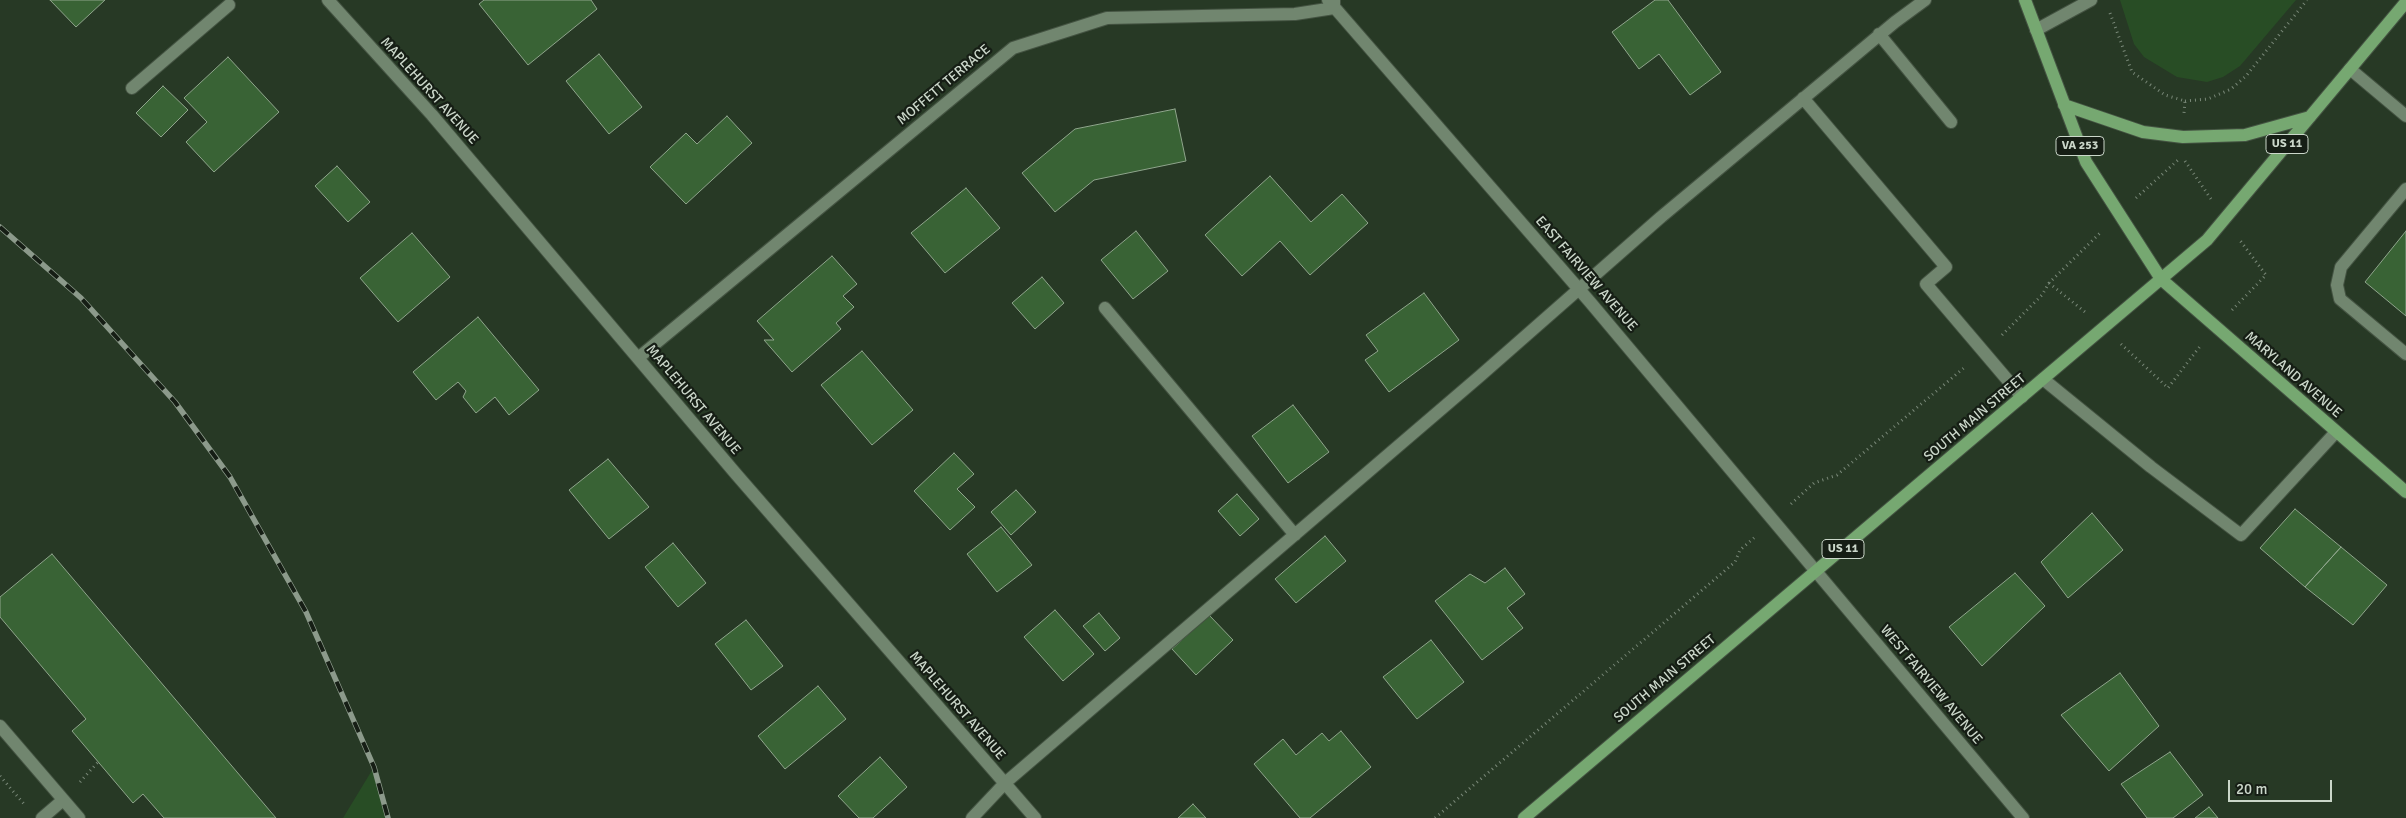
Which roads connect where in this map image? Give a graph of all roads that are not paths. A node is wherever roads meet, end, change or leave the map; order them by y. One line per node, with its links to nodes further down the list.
1 (328, 0): 22 (street, MAPLEHURST AVENUE)
2 (1925, 0): 9 (street)
3 (2025, 0): 8 (main road, VA 253)
4 (2091, 0): 8 (street)
5 (229, 2): 11 (street)
6 (1332, 2): 19 (street, EAST FAIRVIEW AVENUE); 22 (street, MOFFETT TERRACE)
7 (2406, 2): 10 (main road, SOUTH MAIN STREET / US 11)
8 (2036, 30): 13 (main road, VA 253)
9 (1879, 34): 12 (street); 16 (street)
10 (2350, 69): 14 (street); 15 (main road, SOUTH MAIN STREET / US 11)
11 (132, 88)
12 (1803, 98): 19 (street); 24 (street)
13 (2064, 105): 15 (main road); 18 (main road, VA 253)
14 (2406, 116)
15 (2310, 117): 18 (main road, SOUTH MAIN STREET / US 11)
16 (1951, 122)
17 (2406, 189): 21 (street)
18 (2161, 279): 23 (main road, SOUTH MAIN STREET / US 11); 25 (main road, MARYLAND AVENUE)
19 (1578, 288): 27 (street); 28 (street, EAST FAIRVIEW AVENUE)
20 (1105, 308): 27 (street)
21 (2406, 354)
22 (638, 358): 30 (street, MAPLEHURST AVENUE)
23 (2043, 379): 24 (main road, SOUTH MAIN STREET / US 11); 25 (street)
24 (2022, 397): 28 (main road, SOUTH MAIN STREET / US 11)
25 (2336, 432): 26 (main road, MARYLAND AVENUE)
26 (2406, 492)
27 (1295, 535): 30 (street)
28 (1816, 572): 36 (main road, SOUTH MAIN STREET / US 11); 37 (street, WEST FAIRVIEW AVENUE)
29 (0, 726): 31 (street)
30 (1005, 783): 34 (street); 35 (street, MAPLEHURST AVENUE)
31 (63, 800): 32 (street); 33 (street)
32 (42, 818)
33 (79, 818)
34 (972, 818)
35 (1035, 818)
36 (1524, 818)
37 (2023, 818)

